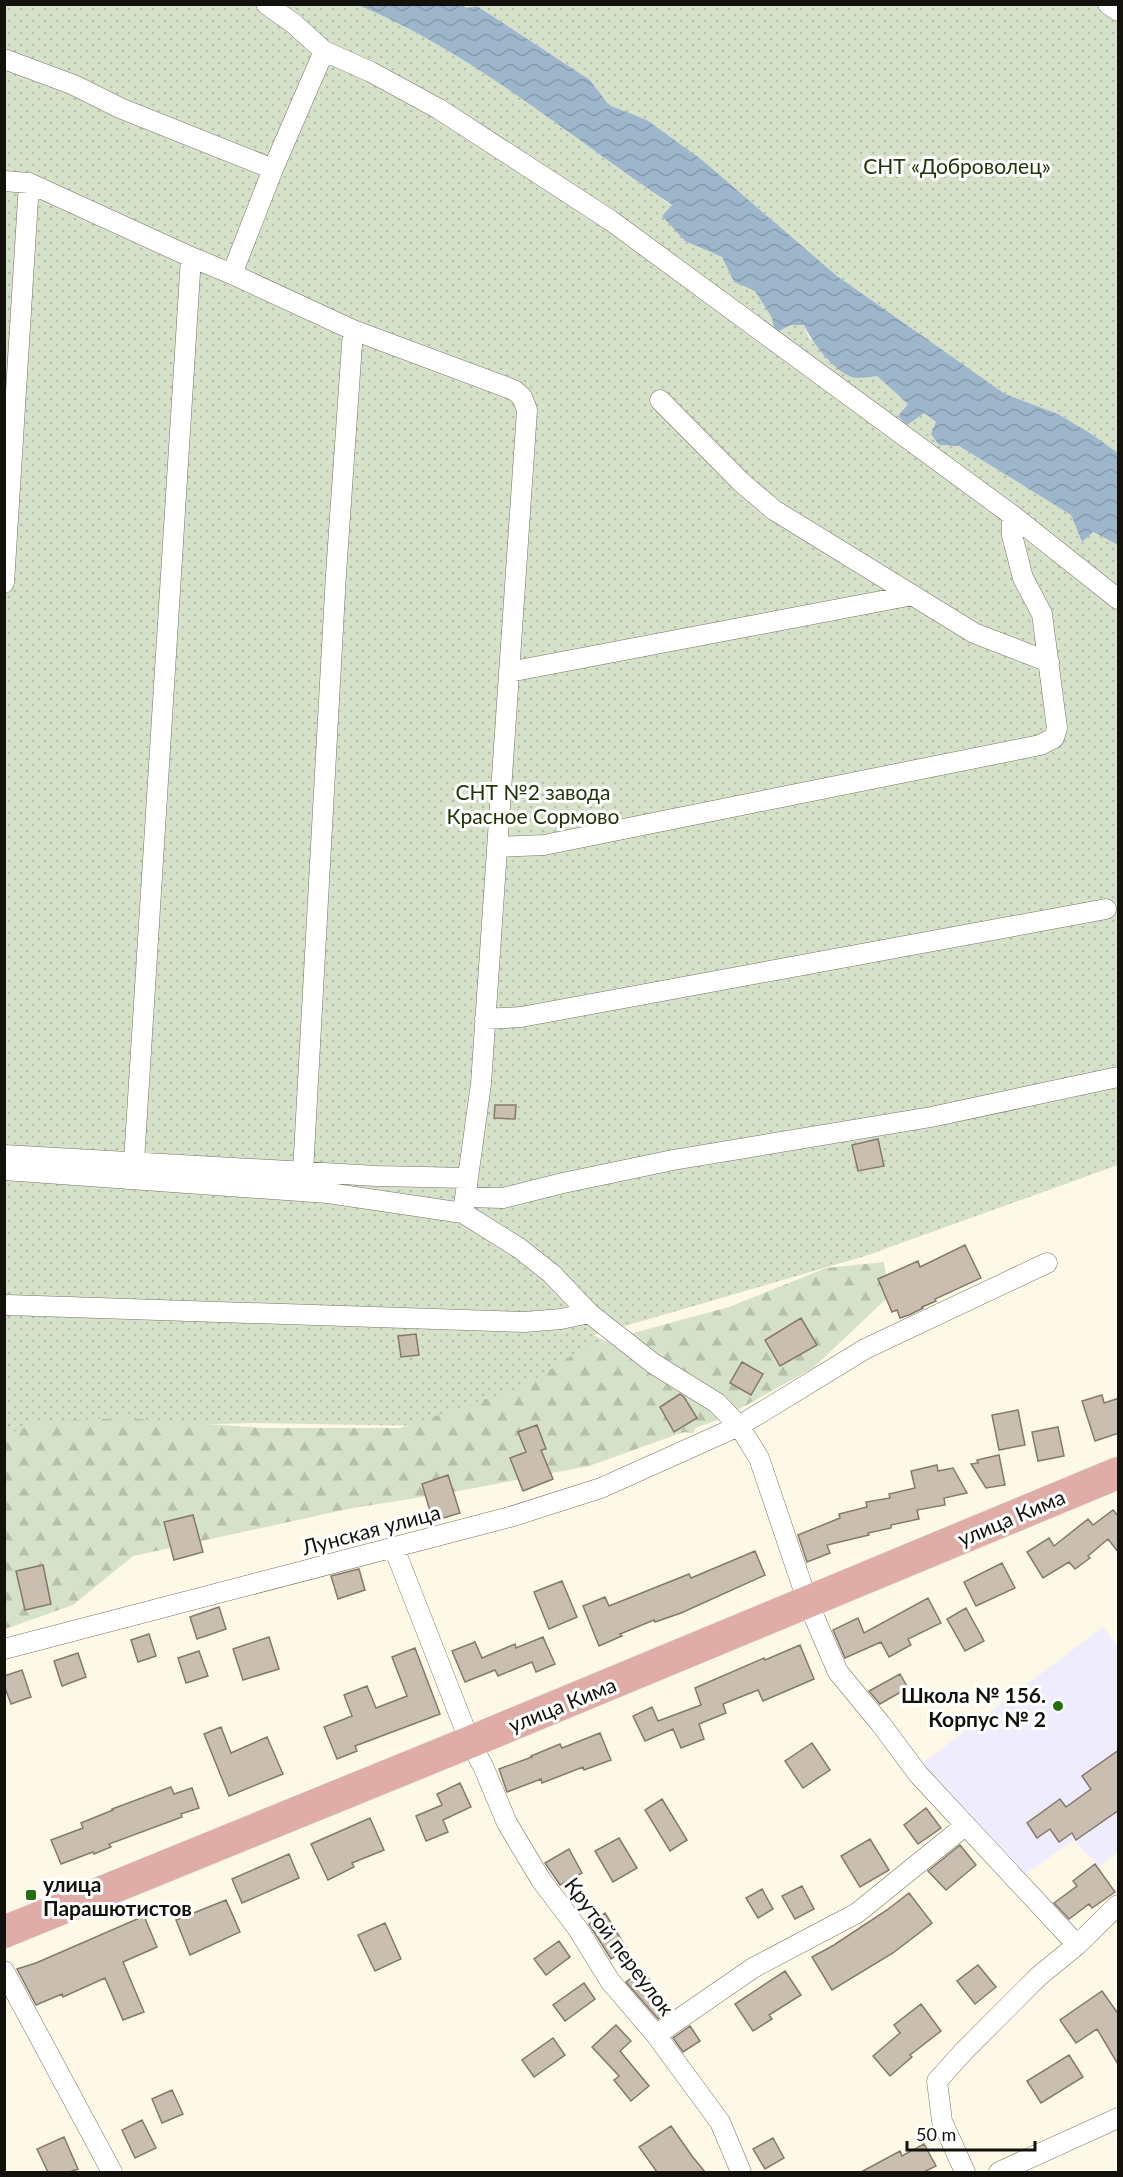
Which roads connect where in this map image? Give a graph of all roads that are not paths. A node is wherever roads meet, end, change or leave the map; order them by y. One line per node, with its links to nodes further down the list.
1 (266, 4): 4 (street)
2 (1108, 4): 3 (street)
3 (1119, 10)
4 (324, 51): 6 (street); 13 (street)
5 (4, 59): 6 (street)
6 (273, 169): 10 (street)
7 (4, 181): 8 (street)
8 (29, 183): 9 (street); 14 (street)
9 (191, 257): 10 (street); 24 (street)
10 (232, 274): 11 (street)
11 (353, 330): 18 (street); 26 (street)
12 (660, 400): 15 (street)
13 (1012, 515): 16 (street); 17 (street)
14 (4, 583)
15 (913, 595): 17 (street); 18 (street)
16 (1119, 599)
17 (1049, 662): 19 (street)
18 (509, 672): 19 (street)
19 (497, 847): 21 (street)
20 (1106, 909): 21 (street)
21 (485, 1019): 27 (street)
22 (1119, 1077): 27 (street)
23 (4, 1155): 24 (street)
24 (134, 1162): 26 (street)
25 (4, 1170): 27 (street)
26 (303, 1172): 27 (street)
27 (466, 1196): 30 (street)
28 (1047, 1263): 31 (street, Лунская улица)
29 (8, 1305): 30 (street)
30 (589, 1313): 31 (street)
31 (739, 1426): 33 (street, Лунская улица); 34 (street)
32 (1119, 1473): 34 (main road, улица Кима)
33 (394, 1548): 35 (street, Лунская улица); 36 (street, Крутой переулок)
34 (808, 1603): 36 (main road, улица Кима); 37 (street)
35 (4, 1649)
36 (470, 1742): 39 (main road, улица Кима); 42 (street, Крутой переулок)
37 (966, 1825): 40 (street); 42 (street)
38 (1119, 1905): 40 (street)
39 (4, 1932)
40 (1077, 1945): 46 (street)
41 (4, 1971): 44 (street)
42 (656, 2034): 45 (street, Крутой переулок)
43 (1119, 2118): 47 (street)
44 (112, 2172)
45 (741, 2172)
46 (965, 2172)
47 (999, 2172)

